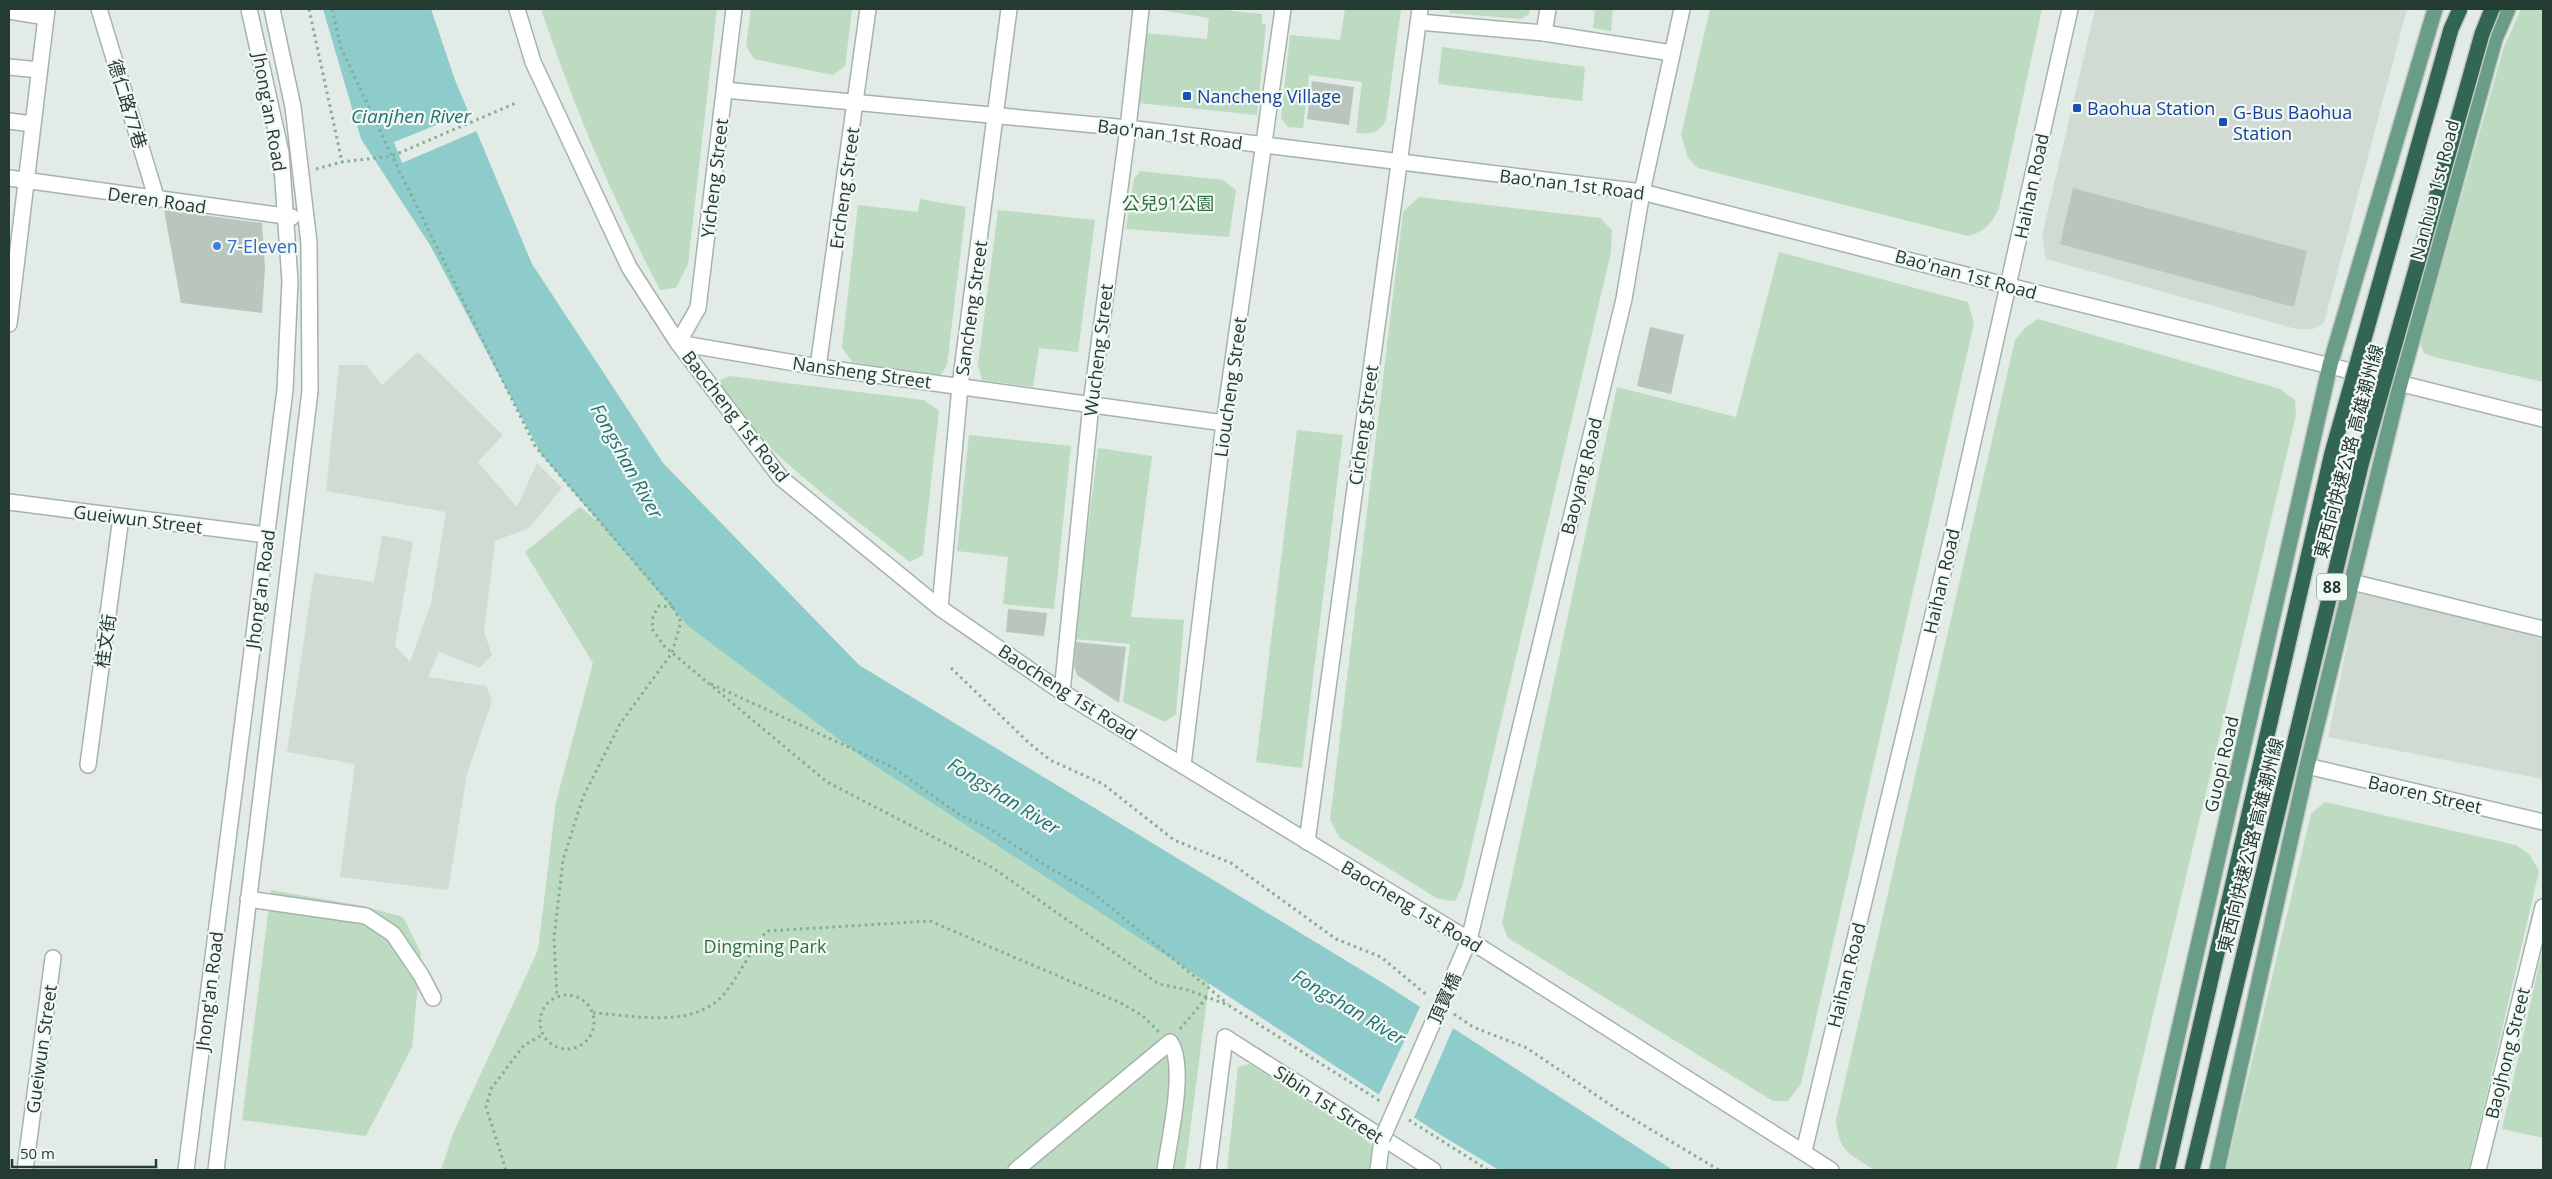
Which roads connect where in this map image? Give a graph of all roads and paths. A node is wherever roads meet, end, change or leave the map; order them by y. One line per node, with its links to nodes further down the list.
1 (99, 9): 41 (street, 德仁路77巷)
2 (250, 9): 43 (street, Jhong'an Road)
3 (272, 9): 37 (street, Jhong'an Road)
4 (308, 9): 35 (path)
5 (332, 9): 34 (path)
6 (517, 9): 46 (street, Baocheng 1st Road)
7 (734, 9): 26 (street, Yicheng Street)
8 (868, 9): 28 (street, Ercheng Street)
9 (1009, 9): 29 (street, Sancheng Street)
10 (1141, 9): 32 (street, Wucheng Street)
11 (1283, 9): 33 (street, Lioucheng Street)
12 (1548, 9): 22 (street)
13 (1682, 9): 23 (street, Baoyang Road)
14 (2070, 9): 44 (street, Haihan Road)
15 (2435, 9): 47 (main road)
16 (2460, 9): 100 (highway, 東西向快速公路 高雄潮州線 / 88, bridge)
17 (2492, 9): 101 (highway, 東西向快速公路 高雄潮州線 / 88, bridge)
18 (2508, 9): 49 (main road, Nanhua 1st Road)
19 (9, 11): 20 (street)
20 (46, 13): 25 (street)
21 (1420, 15): 22 (street); 36 (street, Cicheng Street)
22 (1544, 33): 23 (street)
23 (1672, 53): 40 (street, Baoyang Road)
24 (9, 66): 25 (street)
25 (39, 70): 31 (street)
26 (725, 90): 28 (street, Bao'nan 1st Road); 46 (street, Yicheng Street)
27 (516, 103): 34 (path)
28 (856, 104): 29 (street, Bao'nan 1st Road); 48 (street, Ercheng Street)
29 (997, 116): 32 (street, Bao'nan 1st Road); 50 (street, Sancheng Street)
30 (9, 121): 31 (street)
31 (32, 124): 39 (street)
32 (1128, 128): 33 (street, Bao'nan 1st Road); 51 (street, Wucheng Street)
33 (1264, 145): 36 (street, Bao'nan 1st Road); 53 (street, Lioucheng Street)
34 (392, 156): 35 (path); 58 (path)
35 (342, 162): 37 (path)
36 (1398, 162): 40 (street, Bao'nan 1st Road); 69 (street, Cicheng Street)
37 (301, 173): 42 (street, Jhong'an Road)
38 (9, 178): 39 (street, Deren Road)
39 (27, 181): 41 (street, Deren Road); 45 (street)
40 (1642, 192): 44 (street, Bao'nan 1st Road); 72 (street, Baoyang Road)
41 (157, 200): 43 (street, Deren Road)
42 (306, 217): 43 (street, Deren Road); 70 (street, Jhong'an Road)
43 (284, 218): 56 (street, Jhong'an Road)
44 (2009, 286): 47 (street, Bao'nan 1st Road); 86 (street, Haihan Road)
45 (9, 324)
46 (678, 343): 48 (street, Nansheng Street); 59 (street, Baocheng 1st Road)
47 (2330, 365): 49 (street, Bao'nan 1st Road); 99 (main road, Guopi Road)
48 (818, 367): 50 (street, Nansheng Street)
49 (2400, 384): 52 (street, Bao'nan 1st Road); 57 (main road)
50 (960, 386): 51 (street, Nansheng Street); 59 (street, Sancheng Street)
51 (1091, 404): 53 (street, Nansheng Street); 64 (street, Wucheng Street)
52 (2543, 419)
53 (1224, 423): 66 (street, Lioucheng Street)
54 (9, 502): 55 (street, Gueiwun Street)
55 (121, 517): 56 (street, Gueiwun Street); 65 (street, 桂文街)
56 (267, 535): 88 (street, Jhong'an Road)
57 (2352, 582): 60 (street); 67 (main road)
58 (673, 607): 61 (path); 61 (path)
59 (940, 608): 64 (street, Baocheng 1st Road)
60 (2543, 629)
61 (672, 653): 63 (path); 74 (path)
62 (951, 668): 77 (path)
63 (706, 682): 75 (path); 78 (path)
64 (1062, 692): 66 (street, Baocheng 1st Road)
65 (88, 765)
66 (1183, 765): 69 (street, Baocheng 1st Road)
67 (2307, 766): 68 (street, Baoren Street); 102 (main road)
68 (2543, 822)
69 (1307, 842): 72 (street, Baocheng 1st Road)
70 (248, 899): 76 (street); 89 (street, Jhong'an Road)
71 (2543, 907): 103 (street, Baojhong Street)
72 (1469, 940): 85 (street, 頂寶橋, bridge); 86 (street, Baocheng 1st Road)
73 (53, 958): 87 (street, Gueiwun Street)
74 (558, 997): 80 (path); 81 (path)
75 (1207, 997): 78 (path); 82 (path)
76 (433, 998)
77 (1436, 1002)
78 (1233, 1008): 83 (path)
79 (1451, 1012): 97 (path)
80 (593, 1013): 81 (path); 82 (path)
81 (544, 1034): 90 (path)
82 (1170, 1042): 91 (street); 92 (street)
83 (1381, 1102)
84 (1406, 1118): 96 (path)
85 (1382, 1139): 93 (street, Sibin 1st Street); 94 (street, 頂寶橋); 95 (street, Sibin 1st Street)
86 (1804, 1151): 98 (street, Baocheng 1st Road)
87 (25, 1170)
88 (186, 1170)
89 (216, 1170)
90 (506, 1170)
91 (1016, 1170)
92 (1165, 1170)
93 (1208, 1170)
94 (1378, 1170)
95 (1433, 1170)
96 (1488, 1170)
97 (1719, 1170)
98 (1831, 1170)
99 (2147, 1170)
100 (2167, 1170)
101 (2192, 1170)
102 (2217, 1170)
103 (2478, 1170)

